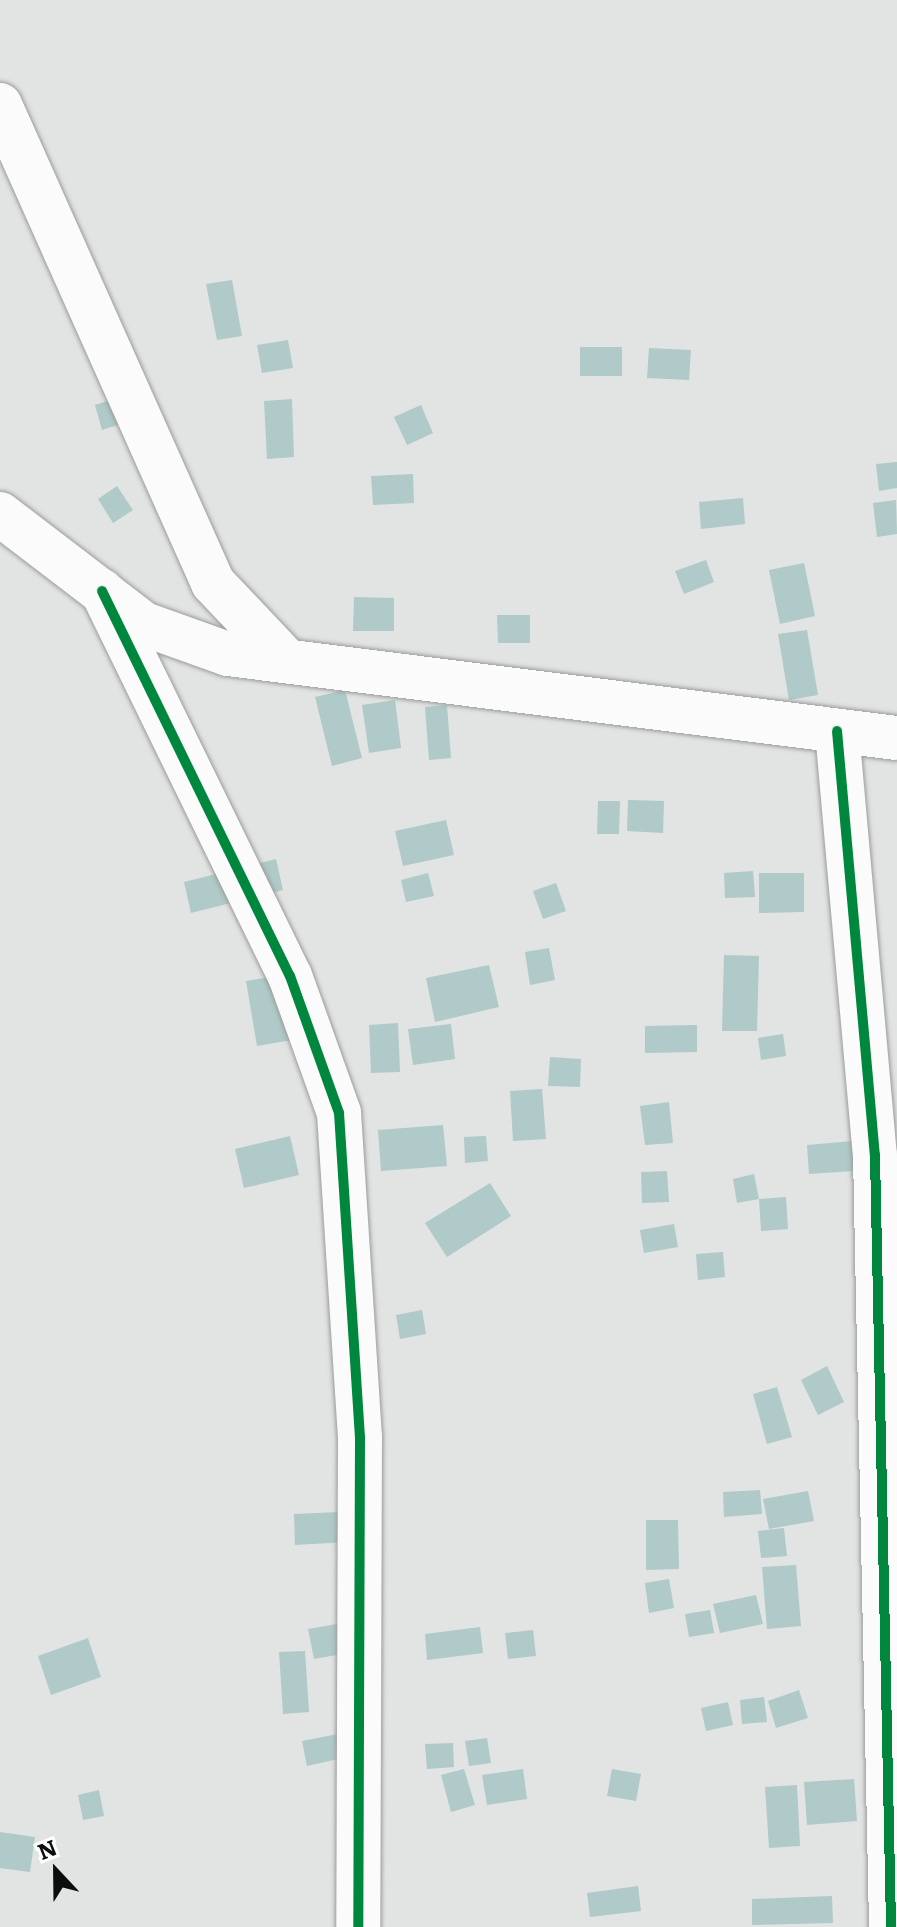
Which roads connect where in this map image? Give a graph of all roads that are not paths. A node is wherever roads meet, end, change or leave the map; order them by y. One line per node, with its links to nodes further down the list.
1 (0, 105): 4 (street)
2 (0, 514): 3 (street)
3 (102, 591): 4 (street); 7 (street)
4 (287, 661): 5 (street)
5 (837, 731): 6 (street); 8 (street)
6 (897, 738)
7 (358, 1927)
8 (891, 1927)

